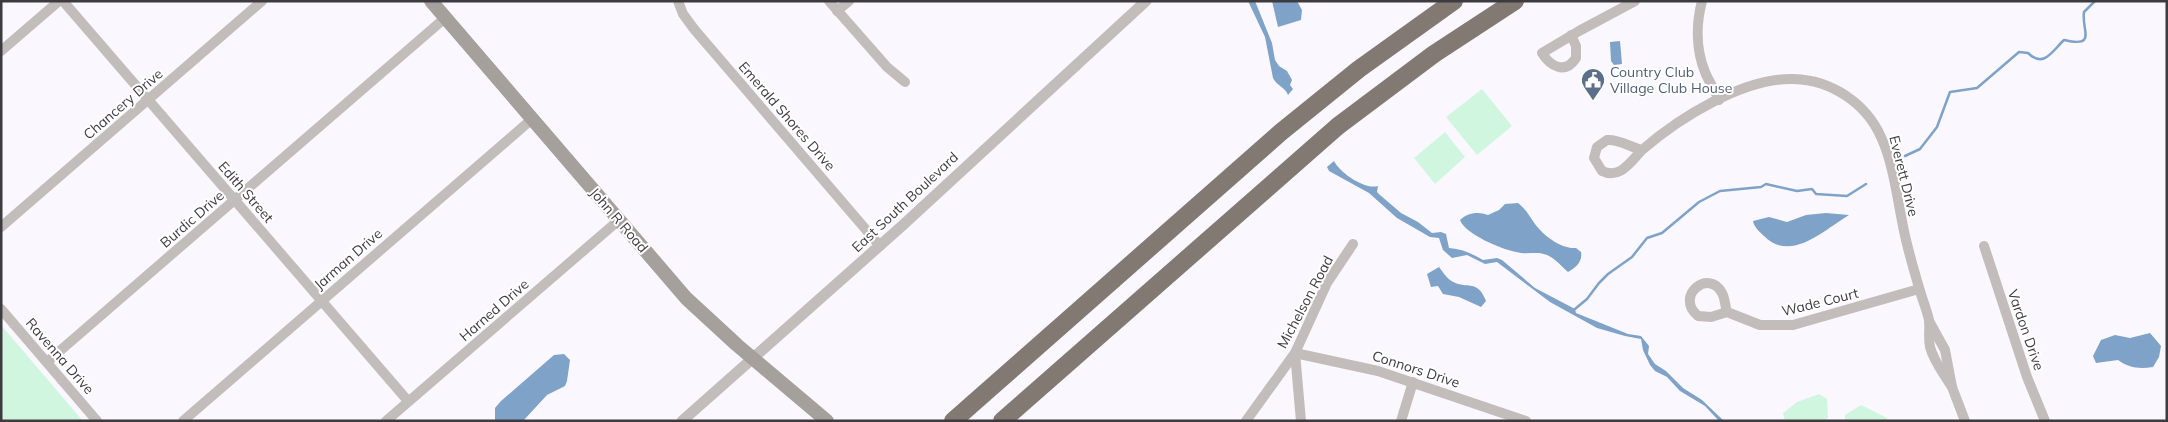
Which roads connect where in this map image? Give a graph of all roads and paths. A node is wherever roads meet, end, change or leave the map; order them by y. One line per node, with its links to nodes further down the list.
1 (59, 1): 16 (street)
2 (63, 1): 18 (street, Edith Street)
3 (262, 1): 18 (street, Chancery Drive)
4 (431, 1): 14 (main road, John R Road)
5 (678, 1): 26 (street, Emerald Shores Drive)
6 (829, 1): 13 (street)
7 (849, 1): 13 (street)
8 (1146, 1): 26 (street, East South Boulevard)
9 (1454, 1): 42 (highway)
10 (1515, 1): 43 (highway)
11 (1634, 1): 15 (street)
12 (1702, 1): 19 (street)
13 (837, 11): 17 (street)
14 (445, 18): 20 (main road, John R Road); 22 (street, Burdic Drive)
15 (1571, 36)
16 (1, 51)
17 (905, 82)
18 (148, 100): 22 (street, Edith Street); 24 (street, Chancery Drive)
19 (1719, 100): 21 (street, Everett Drive); 28 (street, Everett Drive)
20 (532, 119): 23 (main road, John R Road); 29 (street, Jarman Drive)
21 (1642, 150): 21 (street, Everett Drive)
22 (235, 201): 29 (street, Edith Street); 34 (street, Burdic Drive)
23 (619, 220): 33 (main road, John R Road); 36 (street, Harned Drive)
24 (1, 227)
25 (1353, 244): 32 (street, Michelson Road)
26 (880, 246): 33 (street, East South Boulevard)
27 (1984, 246): 49 (street, Vardon Drive)
28 (1919, 289): 31 (street, Wade Court); 48 (street, Everett Drive)
29 (322, 301): 36 (street, Edith Street); 38 (street, Jarman Drive)
30 (1, 309): 34 (street, Ravenna Drive)
31 (1727, 312)
32 (1295, 353): 35 (street, Connors Drive); 44 (street, Michelson Road); 45 (street)
33 (753, 358): 40 (street, East South Boulevard); 41 (main road, John R Road)
34 (48, 362): 37 (street, Ravenna Drive)
35 (1413, 382): 46 (street); 47 (street, Connors Drive)
36 (408, 402): 39 (street, Harned Drive)
37 (97, 421)
38 (183, 421)
39 (386, 421)
40 (682, 421)
41 (827, 421)
42 (953, 421)
43 (1002, 421)
44 (1246, 421)
45 (1301, 421)
46 (1401, 421)
47 (1526, 421)
48 (1965, 421)
49 (2045, 421)

